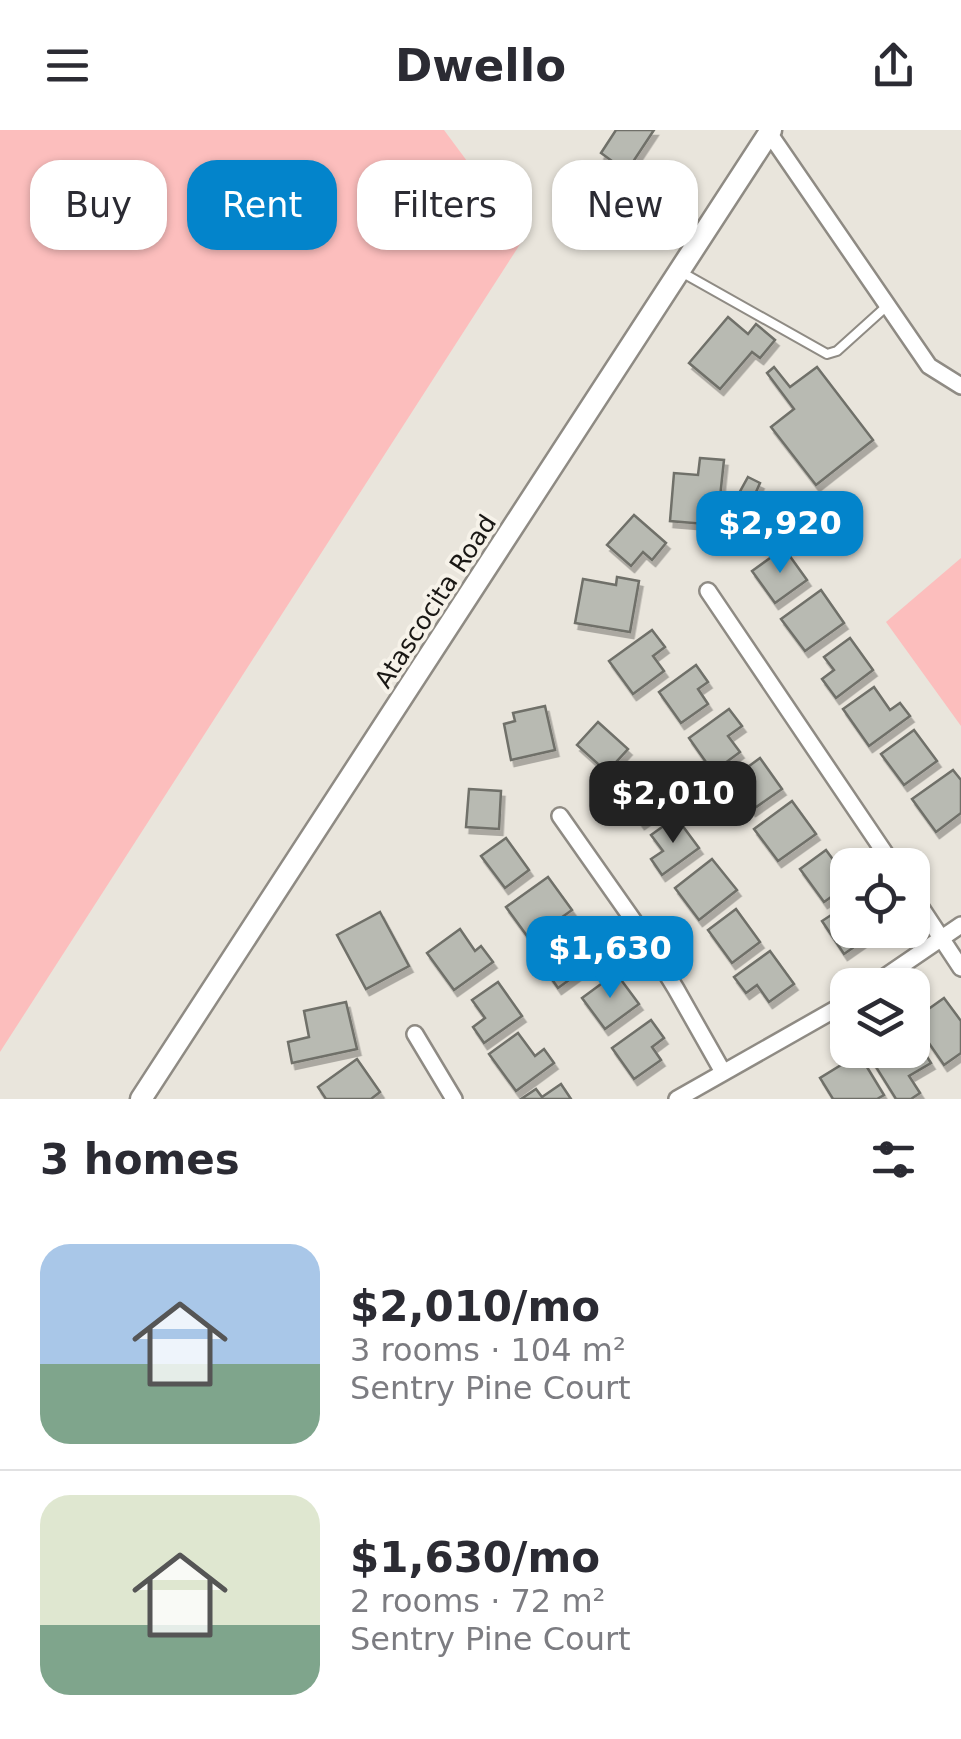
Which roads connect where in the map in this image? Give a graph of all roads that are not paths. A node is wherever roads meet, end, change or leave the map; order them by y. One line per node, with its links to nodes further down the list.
1 (769, 130): 2 (main road, Atascocita Road); 3 (street)
2 (679, 271): 3 (lane); 16 (main road, Atascocita Road)
3 (888, 305): 4 (street)
4 (961, 386)
5 (708, 591): 7 (street)
6 (560, 816): 15 (street)
7 (882, 848)
8 (930, 920): 10 (street)
9 (961, 926): 10 (street)
10 (942, 938): 11 (street); 12 (street)
11 (898, 968)
12 (961, 968)
13 (830, 1012): 15 (street)
14 (415, 1034): 17 (street)
15 (723, 1072): 18 (street)
16 (141, 1099)
17 (454, 1099)
18 (677, 1099)

